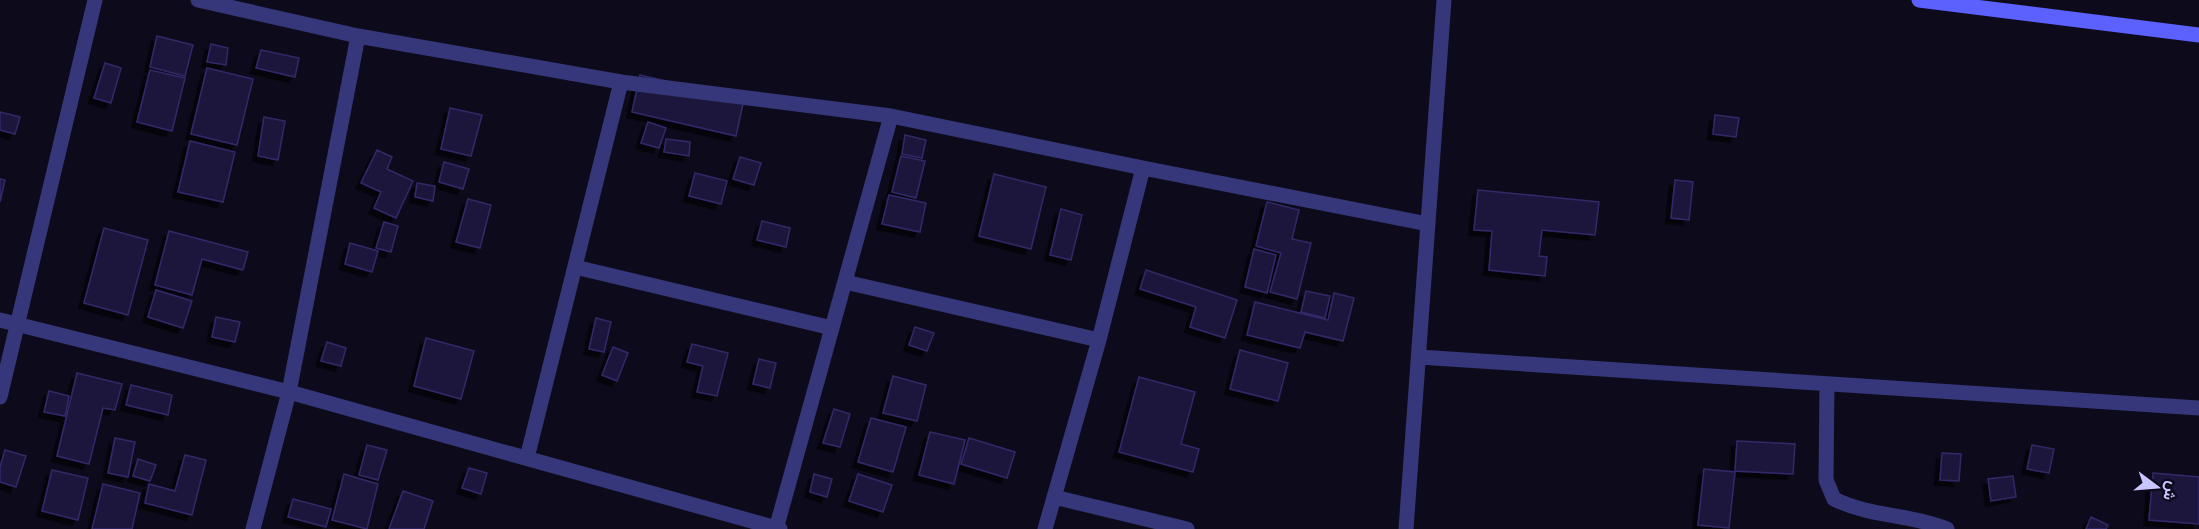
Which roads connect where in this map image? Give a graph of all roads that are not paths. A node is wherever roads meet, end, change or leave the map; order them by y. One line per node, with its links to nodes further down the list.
1 (94, 0): 14 (street)
2 (198, 0): 6 (street)
3 (1444, 0): 10 (street)
4 (1919, 0): 5 (main road)
5 (2199, 35)
6 (358, 36): 7 (street); 19 (street)
7 (621, 82): 8 (street); 11 (street)
8 (891, 116): 9 (street); 12 (street)
9 (1143, 168): 10 (street); 16 (street)
10 (1428, 224): 17 (street)
11 (575, 267): 15 (street); 22 (street)
12 (845, 282): 15 (street); 16 (street)
13 (0, 320): 14 (street)
14 (18, 324): 19 (street); 20 (street)
15 (832, 328): 25 (street)
16 (1099, 340): 23 (street)
17 (1419, 357): 18 (street); 28 (street)
18 (1827, 384): 21 (street); 29 (street)
19 (289, 392): 22 (street); 24 (street)
20 (0, 397)
21 (2199, 408)
22 (527, 458): 25 (street)
23 (1054, 497): 26 (street); 27 (street)
24 (252, 529)
25 (777, 529)
26 (1045, 529)
27 (1187, 529)
28 (1407, 529)
29 (1947, 529)

